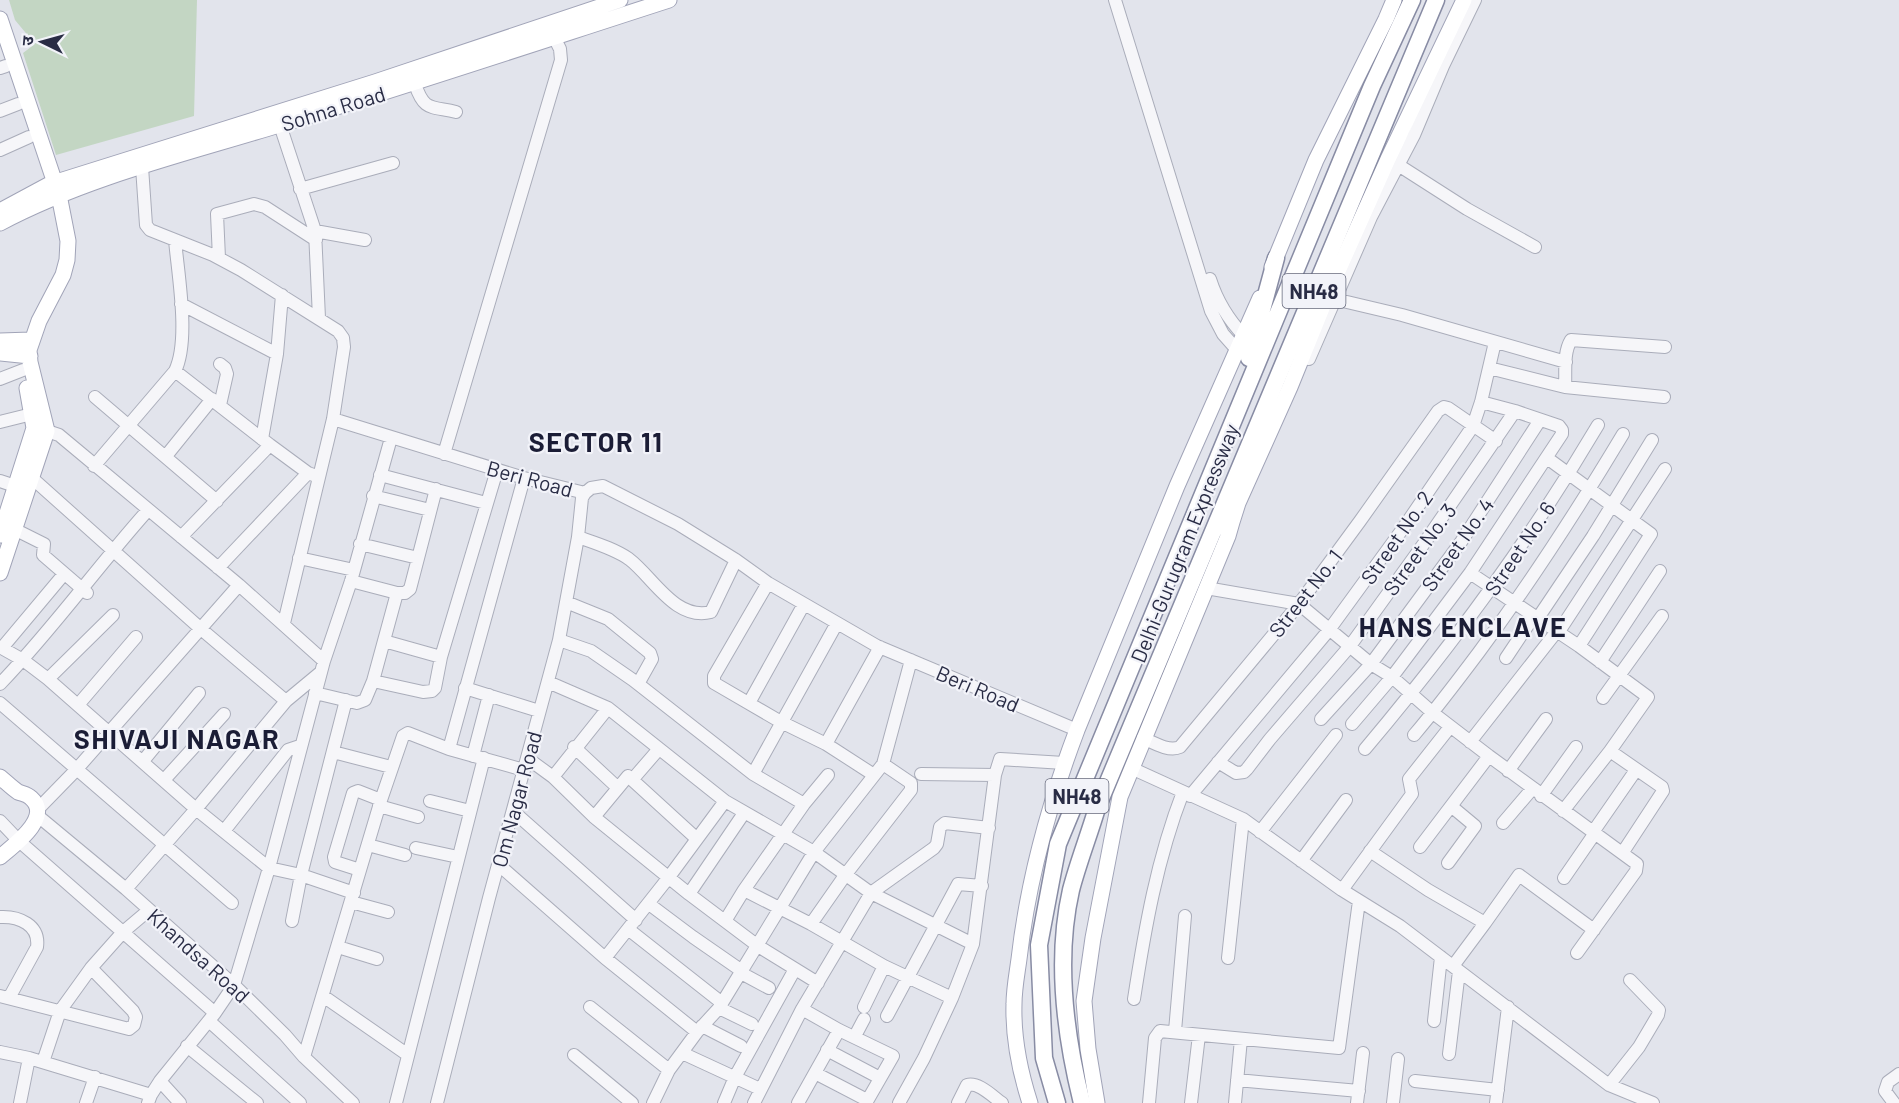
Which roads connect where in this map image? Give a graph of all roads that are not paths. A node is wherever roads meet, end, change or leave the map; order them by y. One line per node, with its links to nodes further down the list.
1 (620, 0): 19 (main road, Sohna Road)
2 (669, 0): 11 (main road, Sohna Road)
3 (1115, 0): 43 (street)
4 (1122, 0): 39 (street)
5 (1394, 0): 34 (main road)
6 (1412, 0): 89 (highway, Delhi-Gurugram Expressway / NH48)
7 (1436, 0): 98 (highway, Delhi-Gurugram Expressway / NH48)
8 (1464, 0): 22 (main road)
9 (1474, 0): 22 (street)
10 (0, 19): 26 (main road)
11 (554, 37): 14 (main road, Sohna Road); 70 (street)
12 (0, 49): 13 (main road)
13 (3, 67): 15 (main road)
14 (415, 84): 17 (street); 18 (main road, Sohna Road)
15 (18, 104): 16 (street); 20 (main road)
16 (0, 111)
17 (456, 112)
18 (280, 125): 19 (main road, Sohna Road); 25 (street)
19 (223, 136): 24 (main road, Sohna Road); 26 (main road, Sohna Road)
20 (28, 137): 21 (street); 26 (main road)
21 (0, 150)
22 (1393, 162): 32 (street); 36 (main road)
23 (393, 163): 25 (street)
24 (142, 167): 26 (main road, Sohna Road); 30 (street)
25 (300, 189): 29 (street)
26 (52, 191): 27 (main road, Sohna Road); 28 (main road, Sohna Road); 44 (main road)
27 (0, 211)
28 (0, 223)
29 (315, 236): 31 (street); 33 (street); 38 (street)
30 (175, 240): 33 (street); 37 (street)
31 (366, 240)
32 (1535, 247)
33 (219, 258): 35 (street)
34 (1276, 258): 39 (main road); 89 (highway)
35 (282, 295): 38 (street); 46 (street)
36 (1330, 299): 41 (street); 93 (main road)
37 (181, 304): 46 (street); 50 (street)
38 (319, 318): 58 (street)
39 (1244, 336): 43 (main road)
40 (0, 341): 44 (main road)
41 (1495, 342): 47 (street); 49 (street, Street No. 2)
42 (1665, 347): 47 (street)
43 (1238, 351): 168 (main road)
44 (25, 352): 45 (main road); 51 (street); 61 (main road); 61 (main road)
45 (0, 353)
46 (277, 354): 69 (street)
47 (1566, 362): 52 (street)
48 (220, 364): 55 (street)
49 (1489, 368): 52 (street); 56 (street, Street No. 2)
50 (175, 371): 55 (street); 62 (street)
51 (0, 379)
52 (1565, 387): 54 (street)
53 (94, 396): 62 (street)
54 (1664, 397)
55 (216, 402): 69 (street); 71 (street)
56 (1481, 402): 57 (street); 64 (street, Street No. 2)
57 (1515, 411): 59 (street); 68 (street, Street No. 3)
58 (333, 419): 66 (street, Beri Road); 76 (street)
59 (1540, 420): 72 (street); 139 (street, Street No. 4)
60 (0, 422): 61 (street)
61 (38, 424): 73 (street); 79 (main road); 81 (main road)
62 (129, 425): 71 (street); 73 (street)
63 (1598, 425): 78 (street, Street No. 6)
64 (1473, 426): 68 (street); 117 (street, Street No. 1); 125 (street, Street No. 2)
65 (1623, 434): 83 (street)
66 (391, 438): 70 (street, Beri Road); 77 (street)
67 (1652, 440): 88 (street)
68 (1496, 441): 130 (street, Street No. 3)
69 (266, 442): 76 (street); 86 (street)
70 (444, 454): 75 (street, Beri Road)
71 (166, 456): 86 (street)
72 (1546, 459): 78 (street); 106 (street)
73 (94, 466): 90 (street)
74 (1665, 469): 92 (street)
75 (497, 470): 80 (street, Beri Road); 87 (street)
76 (313, 475): 100 (street); 103 (street)
77 (380, 475): 82 (street); 85 (street)
78 (1568, 475): 83 (street); 112 (street, Street No. 6)
79 (32, 478): 94 (main road); 99 (street)
80 (524, 478): 84 (street, Beri Road); 148 (street)
81 (7, 484): 94 (main road)
82 (436, 489): 87 (street); 91 (street)
83 (1589, 491): 88 (street); 118 (street)
84 (585, 493): 96 (street, Om Nagar Road); 102 (street, Beri Road)
85 (374, 496): 91 (street); 97 (street)
86 (217, 501): 95 (street)
87 (486, 503): 134 (street)
88 (1612, 504): 92 (street); 121 (street)
89 (1198, 506): 358 (highway, Delhi-Gurugram Expressway / NH48)
90 (148, 510): 95 (street); 99 (street)
91 (430, 510): 101 (street)
92 (1633, 519): 126 (street); 131 (street)
93 (1232, 522): 98 (main road); 111 (main road)
94 (6, 534): 105 (main road); 107 (street)
95 (181, 537): 103 (street)
96 (578, 537): 102 (street); 115 (street, Om Nagar Road)
97 (360, 544): 101 (street); 108 (street)
98 (1209, 545): 359 (highway, Delhi-Gurugram Expressway / NH48)
99 (112, 550): 113 (street); 124 (street)
100 (299, 558): 108 (street); 122 (street)
101 (418, 558): 114 (street)
102 (736, 560): 109 (street, Beri Road)
103 (218, 568): 110 (street)
104 (1660, 571): 138 (street)
105 (0, 573)
106 (1470, 573): 112 (street); 142 (street)
107 (64, 574): 113 (street); 132 (street)
108 (352, 576): 114 (street); 140 (street)
109 (768, 583): 116 (street, Beri Road); 157 (street)
110 (239, 585): 122 (street); 124 (street)
111 (1206, 588): 117 (street); 172 (main road)
112 (1492, 589): 118 (street); 151 (street, Street No. 6)
113 (85, 591): 136 (street)
114 (397, 593): 129 (street)
115 (566, 602): 128 (street, Om Nagar Road); 147 (street)
116 (804, 604): 123 (street, Beri Road); 157 (street)
117 (1299, 604): 125 (street); 172 (street, Street No. 1)
118 (1514, 604): 121 (street); 161 (street)
119 (113, 615): 143 (street)
120 (1662, 616): 141 (street)
121 (1536, 617): 126 (street); 135 (street)
122 (284, 623): 140 (street)
123 (837, 623): 133 (street, Beri Road); 165 (street)
124 (201, 629): 155 (street); 169 (street)
125 (1329, 630): 130 (street); 186 (street, Street No. 2)
126 (1558, 632): 131 (street); 173 (street)
127 (136, 637): 158 (street)
128 (559, 640): 145 (street, Om Nagar Road); 147 (street)
129 (384, 641): 134 (street); 144 (street)
130 (1350, 646): 139 (street); 186 (street, Street No. 3)
131 (1578, 646): 138 (street)
132 (1, 647): 136 (street)
133 (880, 647): 137 (street, Beri Road); 174 (street)
134 (441, 657): 144 (street)
135 (1506, 658)
136 (23, 660): 143 (street); 146 (street)
137 (911, 660): 168 (street, Beri Road); 189 (street)
138 (1600, 662): 141 (street)
139 (1371, 664): 142 (street); 163 (street, Street No. 4)
140 (323, 666): 150 (street); 155 (street)
141 (1619, 675): 153 (street); 181 (street)
142 (1392, 677): 151 (street); 166 (street)
143 (48, 679): 158 (street)
144 (373, 681): 154 (street)
145 (548, 682): 159 (street); 160 (street, Om Nagar Road)
146 (0, 684)
147 (638, 684): 195 (street)
148 (465, 688): 152 (street); 178 (street)
149 (199, 693): 185 (street)
150 (315, 693): 154 (street); 175 (street)
151 (1411, 694): 161 (street); 179 (street, Street No. 6)
152 (489, 695): 160 (street); 184 (street)
153 (1603, 698)
154 (346, 700): 182 (street)
155 (286, 701): 214 (street)
156 (0, 703): 192 (street)
157 (749, 703): 165 (street)
158 (78, 705): 169 (street)
159 (608, 708): 176 (street); 180 (street)
160 (540, 711): 188 (street, Om Nagar Road)
161 (1433, 713): 167 (street); 171 (street)
162 (224, 714): 202 (street)
163 (1322, 718)
164 (1546, 719): 194 (street)
165 (781, 722): 174 (street); 195 (street)
166 (1352, 724)
167 (1450, 727): 173 (street); 237 (street)
168 (1077, 730): 187 (main road)
169 (109, 732): 185 (street); 192 (street)
170 (1336, 735): 227 (street)
171 (1414, 735)
172 (1143, 738): 191 (main road)
173 (1470, 742): 183 (street)
174 (826, 744): 198 (street)
175 (300, 746): 226 (street); 246 (street)
176 (574, 747): 201 (street); 204 (street)
177 (1576, 747): 206 (street)
178 (449, 749): 184 (street); 190 (street)
179 (1365, 749)
180 (658, 750): 203 (street); 210 (street)
181 (1610, 751): 193 (street); 215 (street)
182 (333, 752): 190 (street); 249 (street)
183 (1489, 756): 194 (street); 213 (street)
184 (478, 757): 188 (street); 217 (street)
185 (143, 761): 202 (street)
186 (1218, 762): 207 (street, Street No. 2)
187 (1064, 763): 199 (street); 357 (main road)
188 (525, 764): 201 (street); 218 (street, Om Nagar Road)
189 (883, 764): 198 (street); 248 (street)
190 (392, 767): 211 (street)
191 (1131, 768): 207 (street); 359 (main road)
192 (76, 770): 216 (street); 232 (street)
193 (1636, 770): 228 (street); 239 (street)
194 (1508, 771): 206 (street)
195 (753, 774): 212 (street)
196 (921, 774): 199 (street)
197 (828, 775): 212 (street)
198 (874, 775): 238 (street)
199 (995, 775): 225 (street)
200 (0, 777): 205 (main road)
201 (553, 777): 220 (street)
202 (164, 780): 214 (street)
203 (632, 780): 204 (street); 231 (street)
204 (618, 788): 220 (street)
205 (17, 791): 216 (main road); 230 (main road)
206 (1536, 792): 215 (street); 224 (street)
207 (1186, 794): 222 (street); 297 (street, Street No. 2)
208 (1346, 800): 243 (street)
209 (430, 801): 217 (street)
210 (724, 801): 219 (street); 231 (street)
211 (380, 803): 221 (street); 233 (street); 247 (street)
212 (804, 804): 229 (street)
213 (1451, 806): 234 (street); 244 (street)
214 (196, 809): 226 (street); 232 (street)
215 (1563, 810): 228 (street)
216 (38, 812): 230 (main road); 253 (street, Khandsa Road)
217 (470, 812): 242 (street)
218 (514, 812): 245 (street, Om Nagar Road); 270 (street)
219 (744, 813): 229 (street); 257 (street)
220 (594, 817): 250 (street)
221 (418, 818)
222 (1243, 819): 227 (street); 282 (street)
223 (0, 821): 230 (street)
224 (1503, 823)
225 (989, 828): 252 (street); 256 (street)
226 (224, 831): 246 (street)
227 (1260, 832): 243 (street)
228 (1594, 833): 239 (street); 251 (street)
229 (782, 834): 238 (street); 254 (street)
230 (17, 838): 236 (main road); 241 (main road); 274 (street)
231 (697, 839): 250 (street)
232 (164, 845): 253 (street); 260 (street)
233 (368, 845): 240 (street); 247 (street)
234 (1420, 847)
235 (416, 848): 242 (street)
236 (0, 849)
237 (1370, 851): 255 (street); 269 (street)
238 (814, 852): 248 (street); 262 (street)
239 (1623, 852): 273 (street)
240 (405, 855)
241 (0, 857)
242 (458, 857): 320 (street)
243 (1301, 861): 255 (street)
244 (1448, 863)
245 (499, 865): 281 (street); 348 (street, Om Nagar Road)
246 (269, 868): 249 (street); 292 (street)
247 (360, 870): 258 (street)
248 (846, 874): 256 (street); 271 (street)
249 (302, 875): 258 (street); 267 (street)
250 (669, 877): 257 (street); 261 (street)
251 (1564, 878)
252 (982, 886): 272 (street); 276 (street)
253 (126, 889): 263 (street, Khandsa Road)
254 (744, 890): 262 (street); 268 (street)
255 (1342, 890): 259 (street)
256 (871, 893): 272 (street); 275 (street)
257 (689, 894): 268 (street)
258 (353, 897): 264 (street); 278 (street)
259 (1359, 901): 280 (street); 312 (street)
260 (231, 903)
261 (649, 904): 270 (street); 288 (street)
262 (780, 909): 271 (street); 277 (street)
263 (150, 910): 274 (street); 292 (street, Khandsa Road)
264 (388, 912)
265 (0, 916): 295 (street)
266 (1185, 916): 309 (street)
267 (292, 921)
268 (725, 921): 277 (street)
269 (1485, 923): 273 (street); 286 (street)
270 (632, 924): 281 (street); 298 (street)
271 (811, 924): 275 (street)
272 (935, 926): 276 (street); 289 (street)
273 (1594, 930): 279 (street)
274 (123, 932): 285 (street); 303 (street)
275 (843, 941): 284 (street); 291 (street)
276 (973, 944): 296 (street)
277 (758, 946): 287 (street); 288 (street)
278 (338, 947): 283 (street); 294 (street)
279 (1577, 952)
280 (1441, 957): 286 (street); 305 (street)
281 (605, 958): 307 (street)
282 (1228, 958)
283 (377, 959)
284 (884, 966): 289 (street); 311 (street)
285 (91, 968): 302 (street); 302 (street)
286 (1456, 968): 300 (street); 319 (street)
287 (795, 969): 291 (street); 330 (street)
288 (742, 972): 293 (street); 298 (street)
289 (908, 978): 296 (street); 304 (street)
290 (1629, 980): 335 (street)
291 (818, 983): 301 (street)
292 (234, 985): 303 (street); 322 (street, Khandsa Road)
293 (769, 988)
294 (323, 996): 320 (street); 322 (street)
295 (4, 997): 302 (street)
296 (952, 998): 354 (street)
297 (1134, 999)
298 (720, 1005): 306 (street); 307 (street)
299 (590, 1007): 326 (street)
300 (1508, 1007): 335 (street); 337 (street)
301 (802, 1009): 308 (street); 336 (street)
302 (60, 1011): 325 (street)
303 (212, 1017): 313 (street); 345 (street)
304 (887, 1017)
305 (1434, 1021)
306 (752, 1024)
307 (699, 1029): 314 (street); 317 (street)
308 (838, 1030): 311 (street); 315 (street)
309 (1175, 1031): 310 (street); 360 (street)
310 (1199, 1035): 312 (street); 361 (street)
311 (855, 1036): 331 (street)
312 (1241, 1039): 332 (street)
313 (187, 1046): 333 (street); 344 (street)
314 (741, 1046)
315 (827, 1050): 327 (street); 331 (street)
316 (0, 1052): 323 (street)
317 (682, 1053): 326 (street); 330 (street)
318 (1363, 1053): 338 (street)
319 (1449, 1054)
320 (408, 1055): 347 (street)
321 (574, 1055): 349 (street)
322 (304, 1057): 346 (street, Khandsa Road)
323 (29, 1058): 325 (street); 341 (street)
324 (1398, 1059): 363 (street)
325 (43, 1062): 329 (street)
326 (669, 1071): 350 (street)
327 (815, 1073): 340 (street); 353 (street)
328 (1899, 1074): 366 (street)
329 (95, 1077): 339 (street); 342 (street)
330 (735, 1077): 336 (street); 351 (street)
331 (880, 1078): 340 (street)
332 (1237, 1080): 338 (street); 362 (street)
333 (160, 1081): 339 (street); 343 (street)
334 (1415, 1081): 337 (street)
335 (1609, 1085): 365 (street)
336 (760, 1089): 352 (street)
337 (1498, 1090): 364 (street)
338 (1358, 1097)
339 (150, 1099)
340 (867, 1101)
341 (20, 1103)
342 (86, 1103)
343 (180, 1103)
344 (257, 1103)
345 (300, 1103)
346 (353, 1103)
347 (396, 1103)
348 (437, 1103)
349 (632, 1103)
350 (653, 1103)
351 (724, 1103)
352 (754, 1103)
353 (798, 1103)
354 (899, 1103)
355 (958, 1103): 356 (street)
356 (1002, 1103)
357 (1030, 1103)
358 (1057, 1103)
359 (1095, 1103)
360 (1149, 1103)
361 (1191, 1103)
362 (1235, 1103)
363 (1393, 1103)
364 (1496, 1103)
365 (1653, 1103)
366 (1894, 1103)

